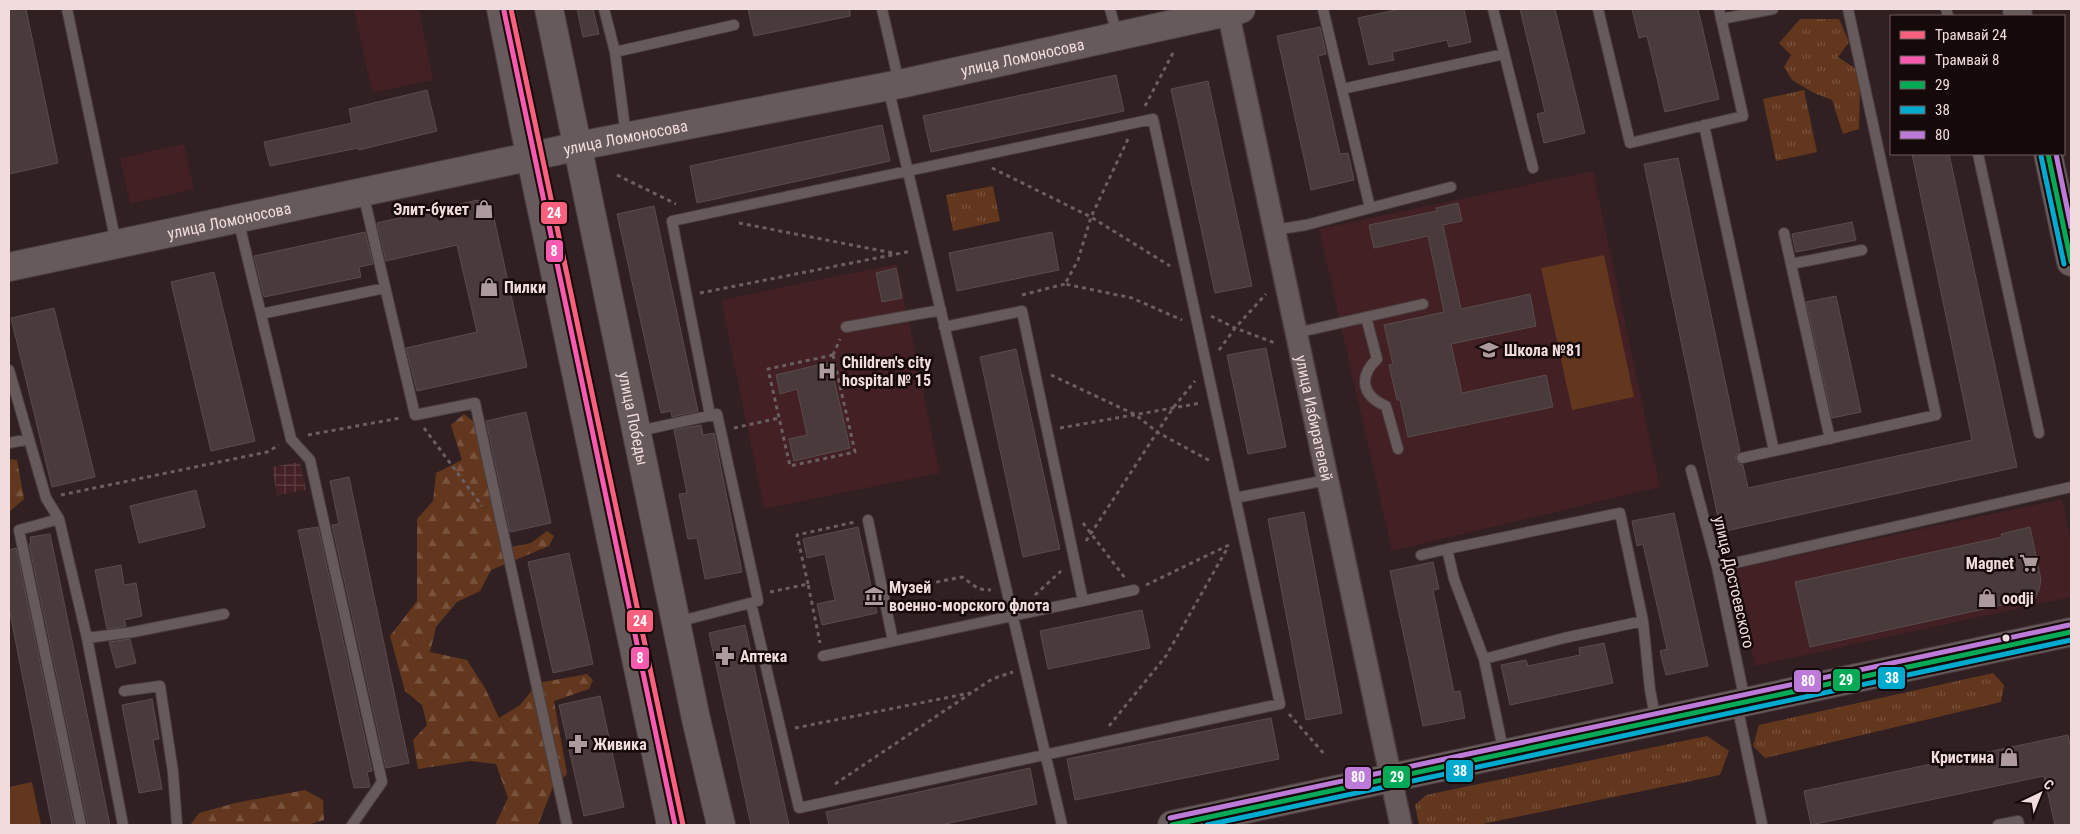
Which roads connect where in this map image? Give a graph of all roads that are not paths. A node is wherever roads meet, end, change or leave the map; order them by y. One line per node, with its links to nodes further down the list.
1 (67, 9): 34 (lane)
2 (501, 9): 25 (main road)
3 (549, 9): 22 (main road, улица Победы)
4 (604, 9): 16 (lane)
5 (882, 9): 18 (lane)
6 (1110, 9): 15 (lane)
7 (1323, 9): 19 (lane)
8 (1493, 9): 17 (lane)
9 (1598, 9): 20 (lane)
10 (1773, 9): 13 (lane)
11 (1848, 9): 52 (lane)
12 (1232, 10): 15 (main road, улица Ломоносова); 32 (street, улица Избирателей)
13 (1720, 14): 20 (lane)
14 (734, 25): 16 (lane)
15 (1118, 35): 18 (main road, улица Ломоносова)
16 (615, 52): 21 (lane)
17 (1504, 54): 19 (lane); 26 (lane)
18 (894, 85): 21 (main road, улица Ломоносова); 27 (lane)
19 (1342, 89): 30 (lane)
20 (1704, 125): 55 (lane)
21 (626, 137): 22 (main road, улица Ломоносова)
22 (578, 147): 25 (main road, улица Ломоносова); 49 (main road, улица Победы)
23 (1978, 155): 50 (lane)
24 (2048, 155): 36 (main road)
25 (531, 157): 29 (main road, улица Ломоносова); 91 (main road)
26 (1533, 168)
27 (908, 171): 41 (lane); 48 (lane); 60 (lane)
28 (1451, 187): 30 (lane)
29 (363, 192): 31 (main road, улица Ломоносова); 39 (lane)
30 (1370, 208): 32 (lane)
31 (238, 218): 34 (main road, улица Ломоносова); 42 (lane)
32 (1274, 230): 46 (street, улица Избирателей)
33 (1784, 233): 37 (lane)
34 (116, 243): 38 (main road, улица Ломоносова)
35 (1862, 250): 37 (lane)
36 (2071, 262)
37 (1791, 264): 52 (lane)
38 (9, 267)
39 (385, 288): 42 (lane); 90 (lane)
40 (1423, 304): 43 (lane)
41 (940, 310): 44 (lane); 45 (lane)
42 (261, 314): 89 (lane)
43 (1366, 317): 46 (lane); 54 (lane)
44 (846, 327)
45 (944, 327): 68 (lane); 70 (lane)
46 (1296, 333): 58 (street, улица Избирателей)
47 (9, 370): 51 (lane)
48 (710, 416): 49 (lane); 67 (lane)
49 (637, 432): 72 (main road, улица Победы)
50 (2039, 433)
51 (29, 439): 53 (lane); 61 (lane)
52 (1830, 439): 55 (lane)
53 (9, 443)
54 (1398, 449)
55 (1774, 451): 56 (lane)
56 (1742, 458)
57 (1691, 470): 65 (lane, улица Достоевского)
58 (1327, 480): 60 (lane); 83 (street, улица Избирателей)
59 (2071, 488): 65 (lane)
60 (1236, 498): 81 (lane)
61 (59, 519): 74 (lane); 86 (lane)
62 (868, 520): 75 (lane)
63 (1447, 549): 64 (lane); 71 (lane); 77 (lane)
64 (1421, 556)
65 (1717, 567): 79 (lane, улица Достоевского)
66 (1134, 590): 68 (lane)
67 (754, 600): 72 (lane); 81 (lane)
68 (1083, 601): 70 (lane)
69 (224, 614): 74 (lane)
70 (1013, 616): 75 (lane); 81 (lane)
71 (1643, 621): 77 (lane); 80 (lane)
72 (676, 623): 92 (main road, улица Победы)
73 (2071, 632): 79 (main road)
74 (87, 638): 87 (lane)
75 (893, 641): 76 (lane)
76 (823, 656)
77 (1484, 659): 82 (lane)
78 (124, 691): 88 (lane)
79 (1741, 703): 80 (main road); 85 (lane, улица Достоевского)
80 (1656, 722): 82 (main road)
81 (1046, 755): 93 (lane)
82 (1504, 755): 83 (main road)
83 (1391, 779): 84 (main road); 94 (street, улица Избирателей)
84 (1184, 824)
85 (1762, 824)
86 (81, 825)
87 (122, 825)
88 (177, 825)
89 (352, 825)
90 (567, 825)
91 (671, 825)
92 (721, 825)
93 (1062, 825)
94 (1401, 825)
95 (1998, 825): 96 (lane)
96 (2019, 825)

